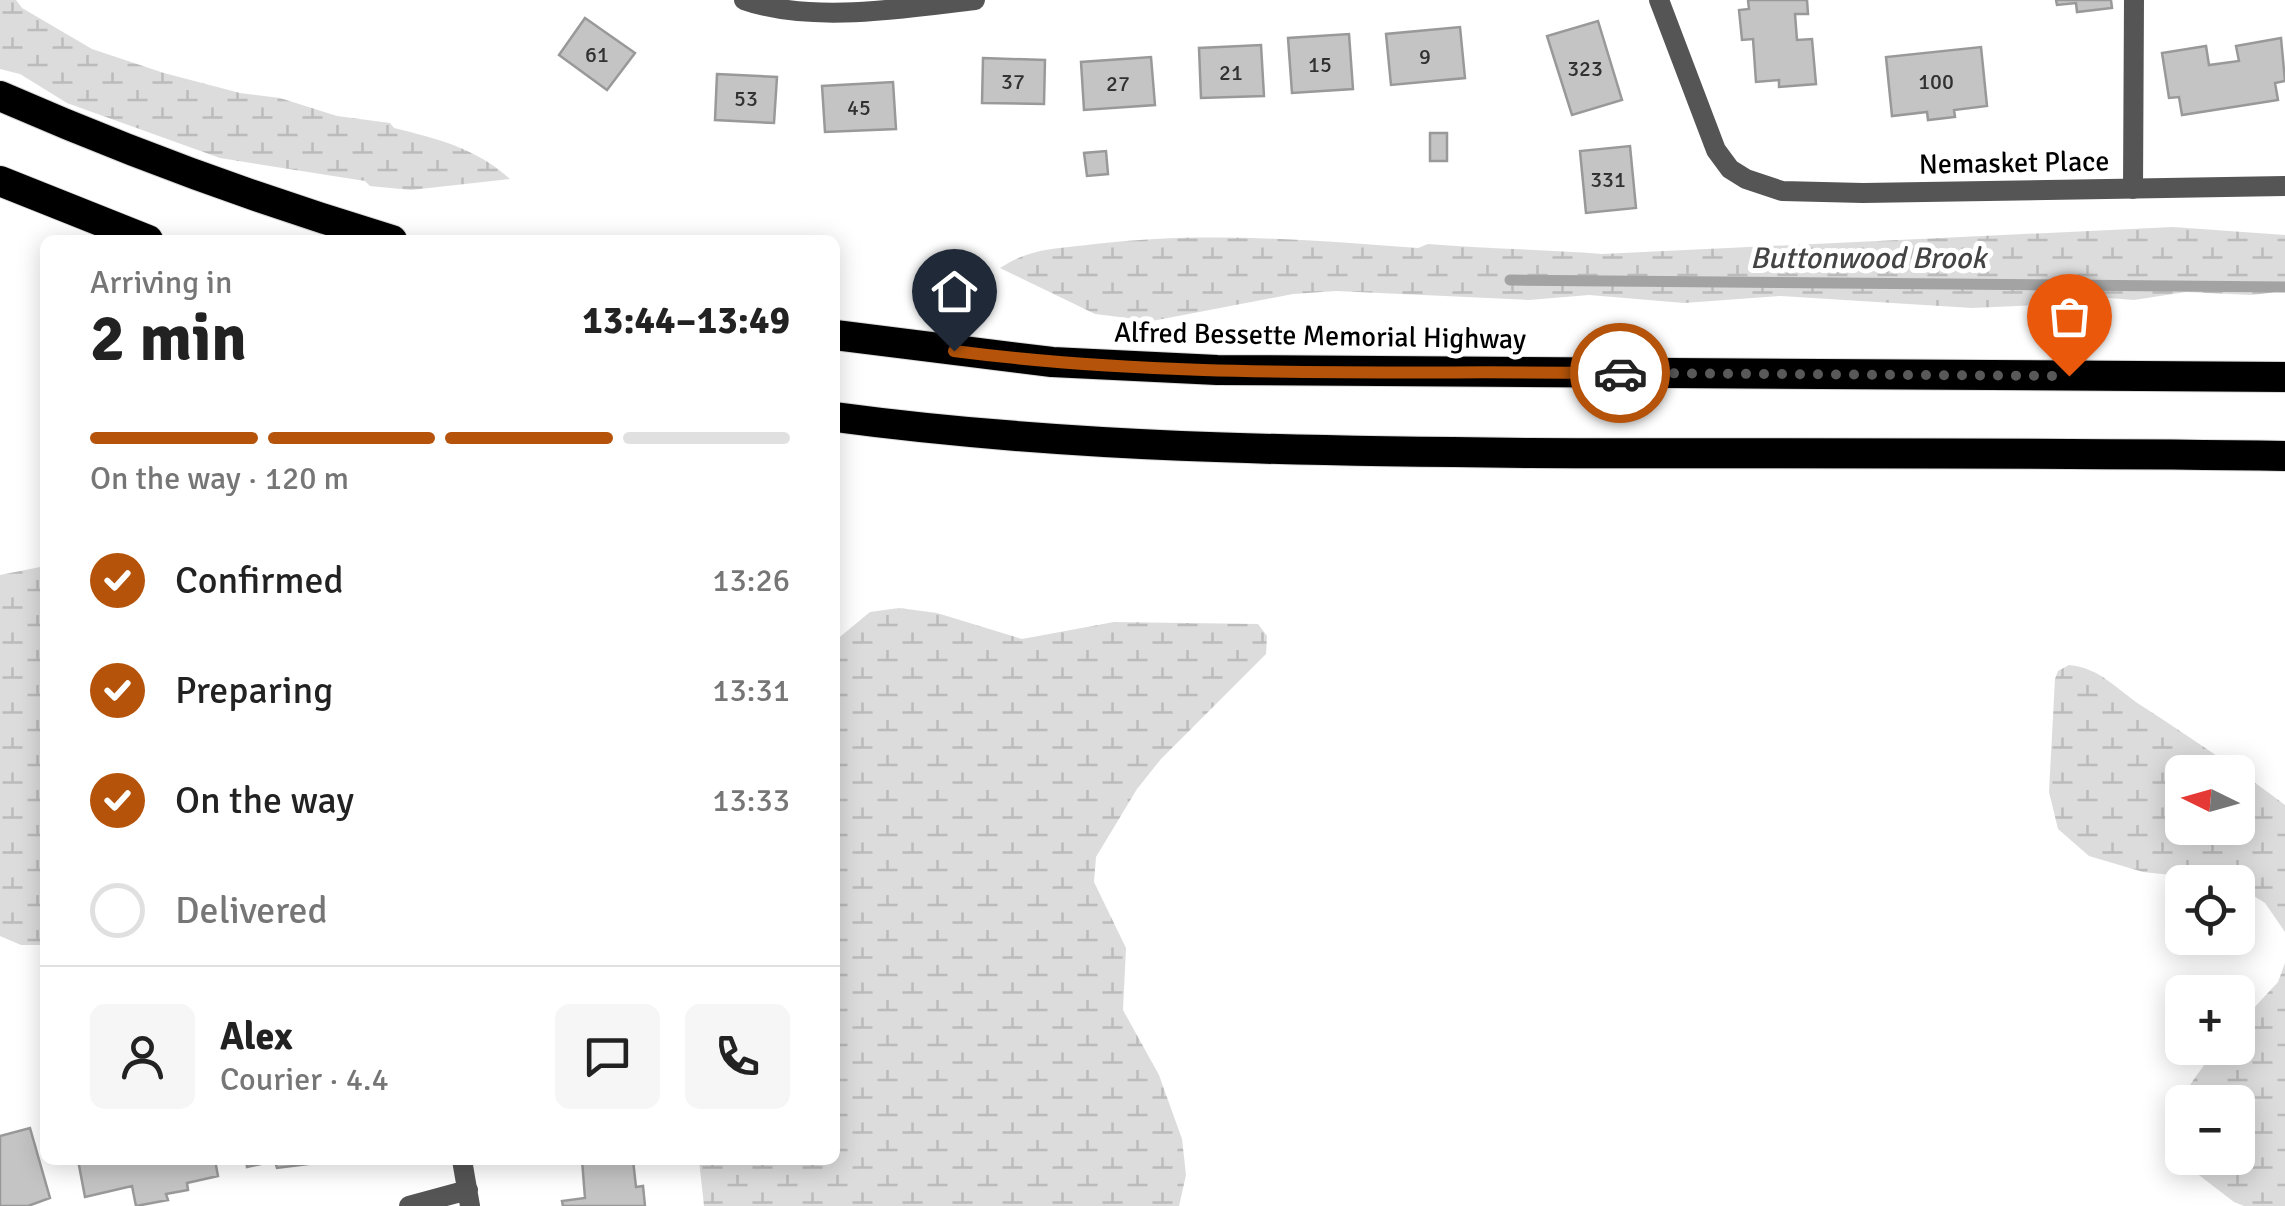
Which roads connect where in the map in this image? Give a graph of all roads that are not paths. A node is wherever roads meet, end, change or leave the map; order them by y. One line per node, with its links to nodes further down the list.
1 (744, 0): 2 (street)
2 (976, 0)
3 (1659, 0): 8 (street, Nemasket Place)
4 (2134, 0): 8 (street)
5 (0, 96): 10 (highway)
6 (0, 181): 9 (highway)
7 (2285, 186): 8 (street, Nemasket Place)
8 (2133, 189)
9 (135, 235)
10 (377, 235)
11 (840, 335): 12 (highway, Alfred Bessette Memorial Highway)
12 (2285, 377)
13 (840, 418): 14 (highway)
14 (2285, 456)
15 (463, 1165): 16 (street)
16 (469, 1198): 17 (street)
17 (409, 1206)

